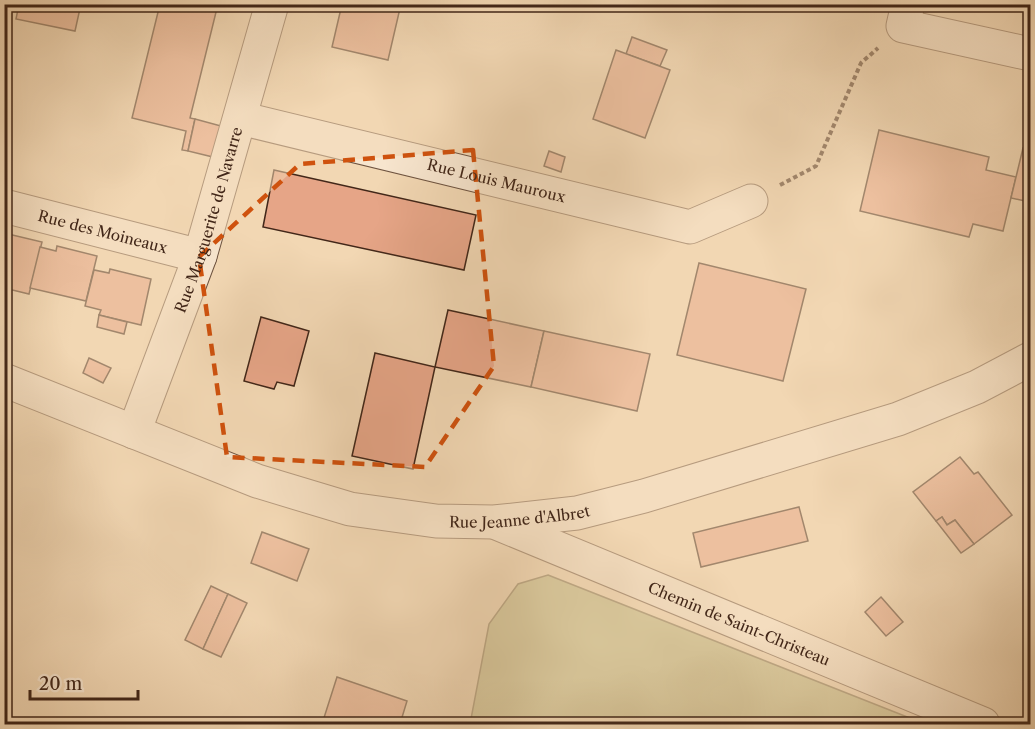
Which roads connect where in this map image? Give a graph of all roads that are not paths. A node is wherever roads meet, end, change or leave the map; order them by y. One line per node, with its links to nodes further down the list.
1 (272, 4): 4 (street, Rue Marguerite de Navarre)
2 (906, 15): 3 (street)
3 (1030, 54)
4 (240, 118): 5 (street, Rue Louis Mauroux); 7 (street, Rue Marguerite de Navarre)
5 (751, 201)
6 (4, 206): 7 (street, Rue des Moineaux)
7 (200, 256): 10 (street, Rue Marguerite de Navarre)
8 (1030, 359): 11 (street, Rue Jeanne d'Albret)
9 (4, 380): 10 (street, Rue Jeanne d'Albret)
10 (134, 432): 11 (street, Rue Jeanne d'Albret)
11 (494, 522): 12 (street, Chemin de Saint-Christeau)
12 (983, 724)

